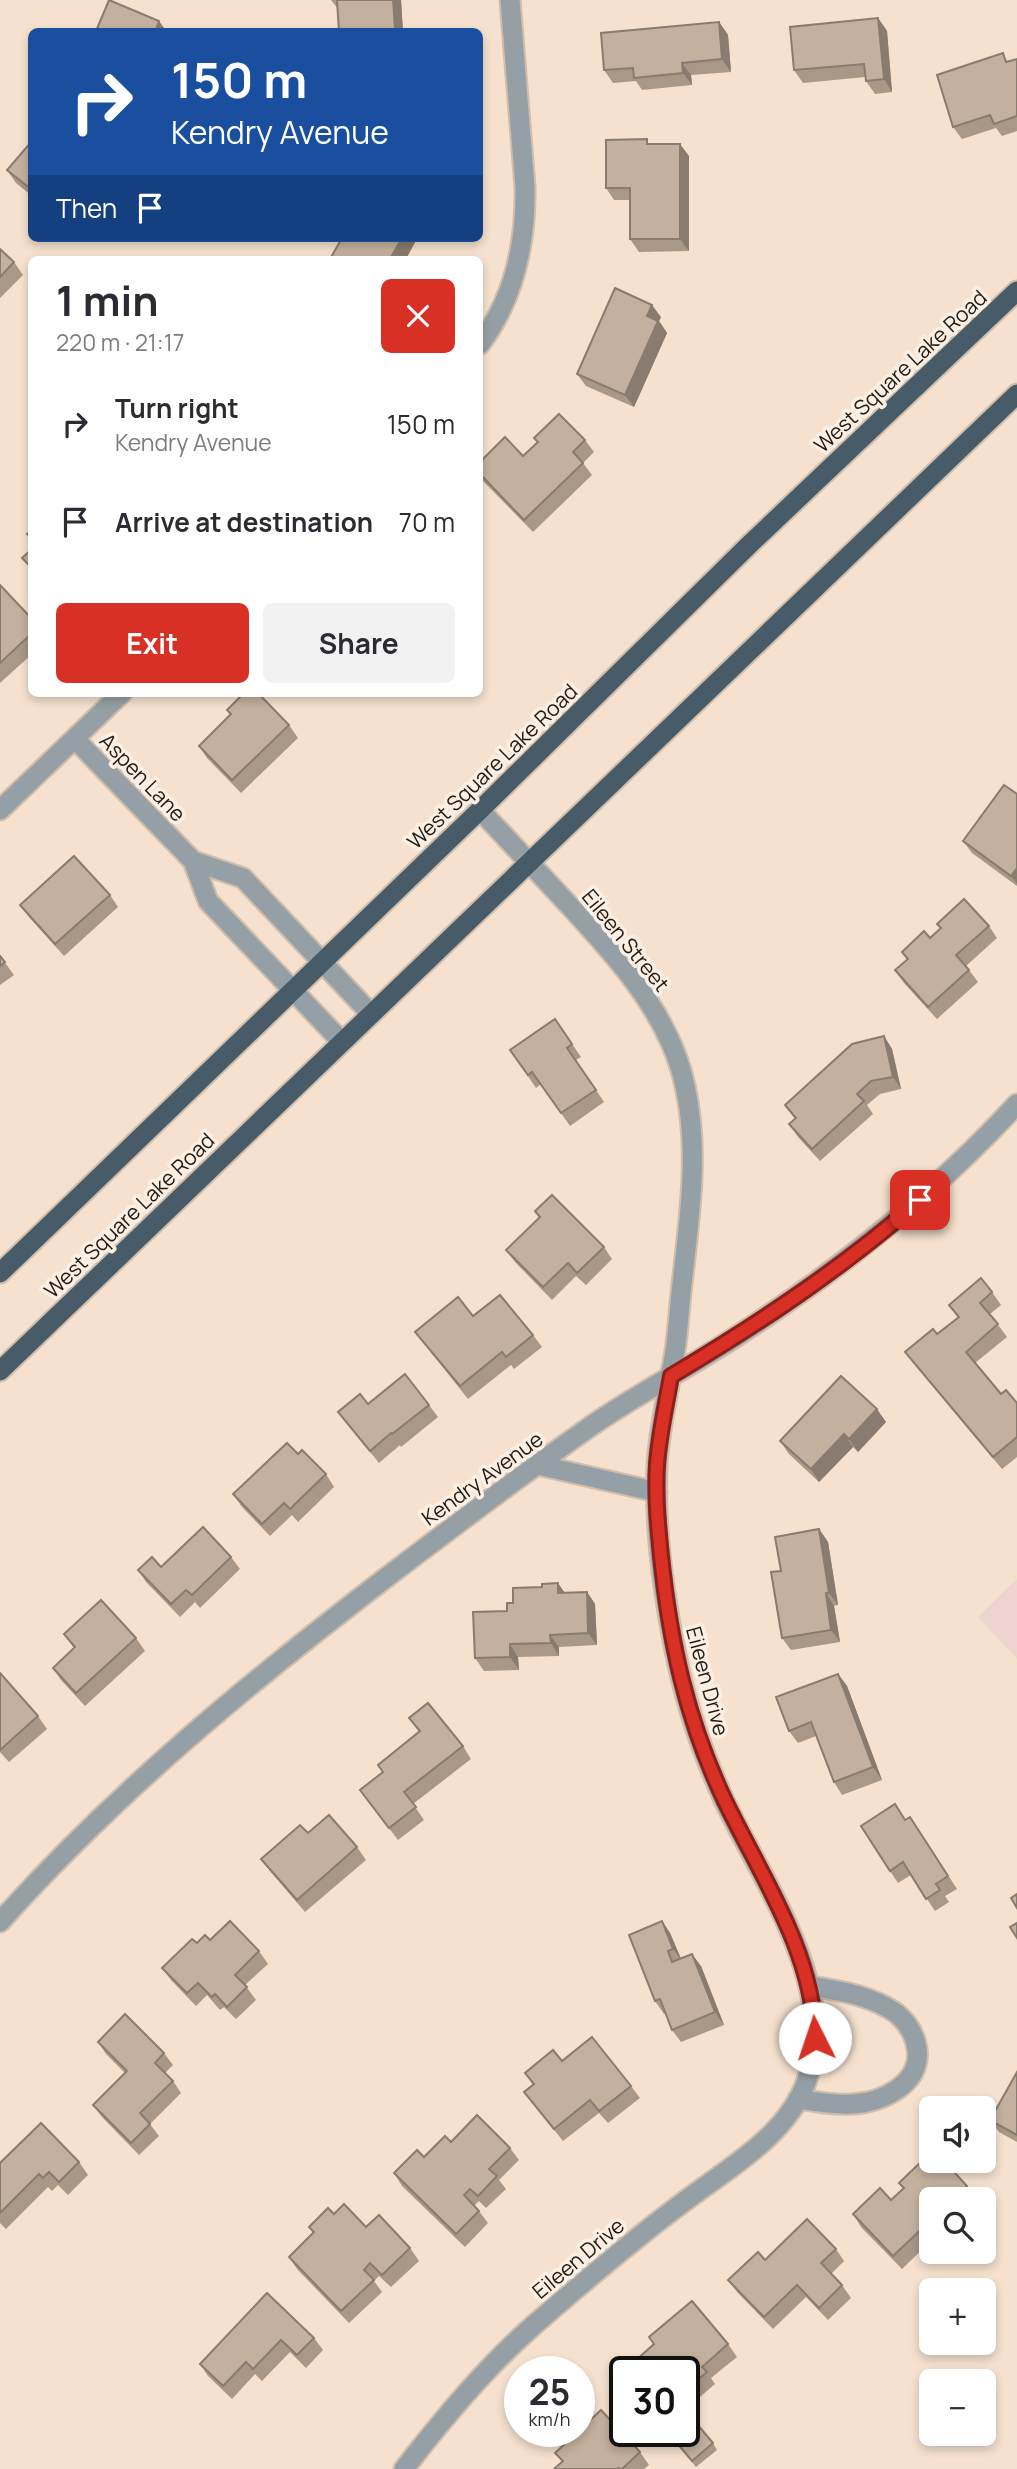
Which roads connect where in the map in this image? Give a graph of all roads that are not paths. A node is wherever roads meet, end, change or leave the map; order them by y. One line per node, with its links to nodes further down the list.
1 (510, 0): 3 (street)
2 (1017, 291): 8 (highway, West Square Lake Road)
3 (483, 339)
4 (1017, 394): 10 (highway, West Square Lake Road)
5 (118, 697): 6 (street)
6 (75, 738): 7 (street, Aspen Lane); 9 (street, Aspen Lane)
7 (0, 810)
8 (480, 810): 10 (street, Eileen Street); 11 (highway, West Square Lake Road)
9 (193, 861): 11 (street, Aspen Lane); 12 (street, Aspen Lane)
10 (529, 862): 13 (highway, West Square Lake Road); 18 (street, Eileen Street)
11 (323, 963): 12 (highway, West Square Lake Road); 13 (street, Aspen Lane)
12 (293, 991): 14 (street, Aspen Lane); 16 (highway, West Square Lake Road)
13 (371, 1014): 14 (highway, West Square Lake Road)
14 (342, 1042): 17 (highway, West Square Lake Road)
15 (1017, 1104): 18 (street, Kendry Avenue)
16 (0, 1273)
17 (0, 1371)
18 (671, 1376): 19 (street, Kendry Avenue); 20 (street, Eileen Drive)
19 (538, 1465): 20 (street); 21 (street, Kendry Avenue)
20 (657, 1492): 22 (street, Eileen Drive)
21 (4, 1909)
22 (810, 1986): 23 (street, Eileen Drive); 23 (street)
23 (798, 2099): 24 (street, Eileen Drive)
24 (404, 2469)

